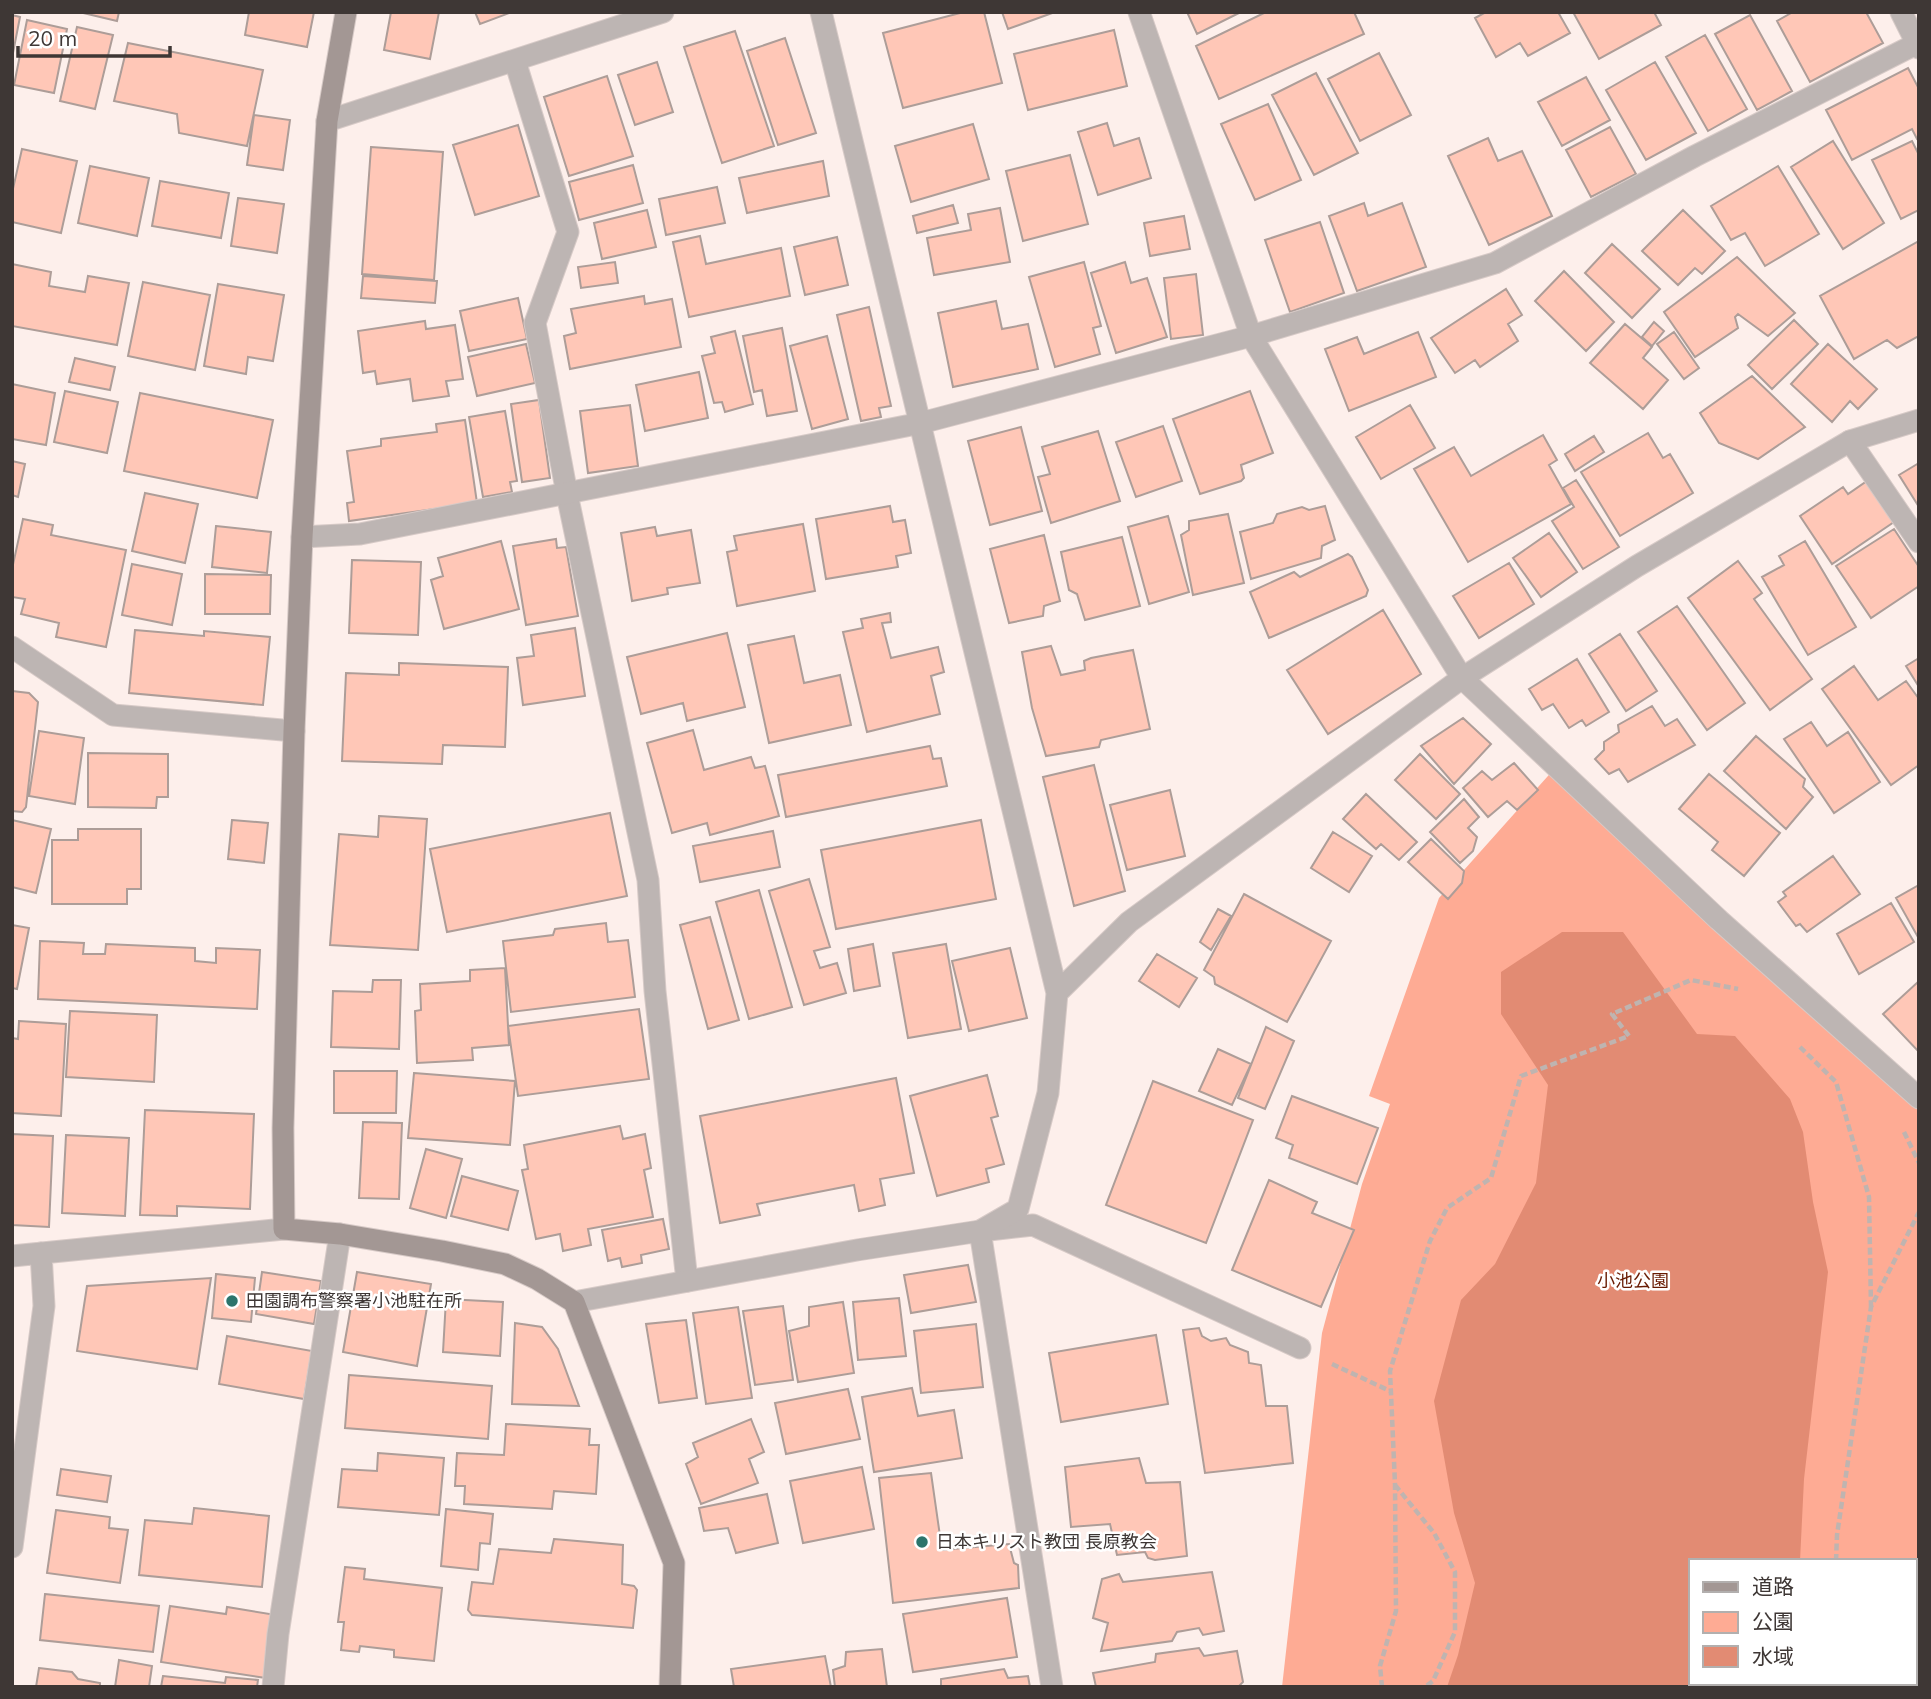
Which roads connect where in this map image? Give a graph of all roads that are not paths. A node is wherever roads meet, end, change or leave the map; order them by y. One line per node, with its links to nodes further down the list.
1 (346, 12): 8 (street)
2 (663, 12): 7 (street)
3 (821, 12): 11 (street)
4 (1139, 12): 9 (street)
5 (1901, 12): 6 (street)
6 (1918, 46): 9 (street)
7 (515, 61): 8 (street); 13 (street)
8 (327, 121): 14 (street)
9 (1251, 336): 11 (street); 17 (street)
10 (1919, 420): 12 (street)
11 (920, 423): 13 (street); 19 (street)
12 (1850, 441): 15 (street); 17 (street)
13 (567, 494): 14 (street); 26 (street)
14 (302, 537): 18 (street)
15 (1919, 542)
16 (12, 647): 18 (street)
17 (1462, 678): 19 (street); 20 (street)
18 (294, 731): 21 (street)
19 (1057, 993): 22 (street)
20 (1919, 1098)
21 (284, 1229): 23 (street); 24 (street)
22 (981, 1231): 26 (street); 28 (street); 32 (street)
23 (340, 1234): 27 (street); 30 (street)
24 (41, 1253): 25 (street); 29 (street)
25 (12, 1256)
26 (687, 1281): 27 (street)
27 (574, 1302): 31 (street)
28 (1300, 1348)
29 (12, 1547)
30 (272, 1687)
31 (670, 1687)
32 (1052, 1687)

